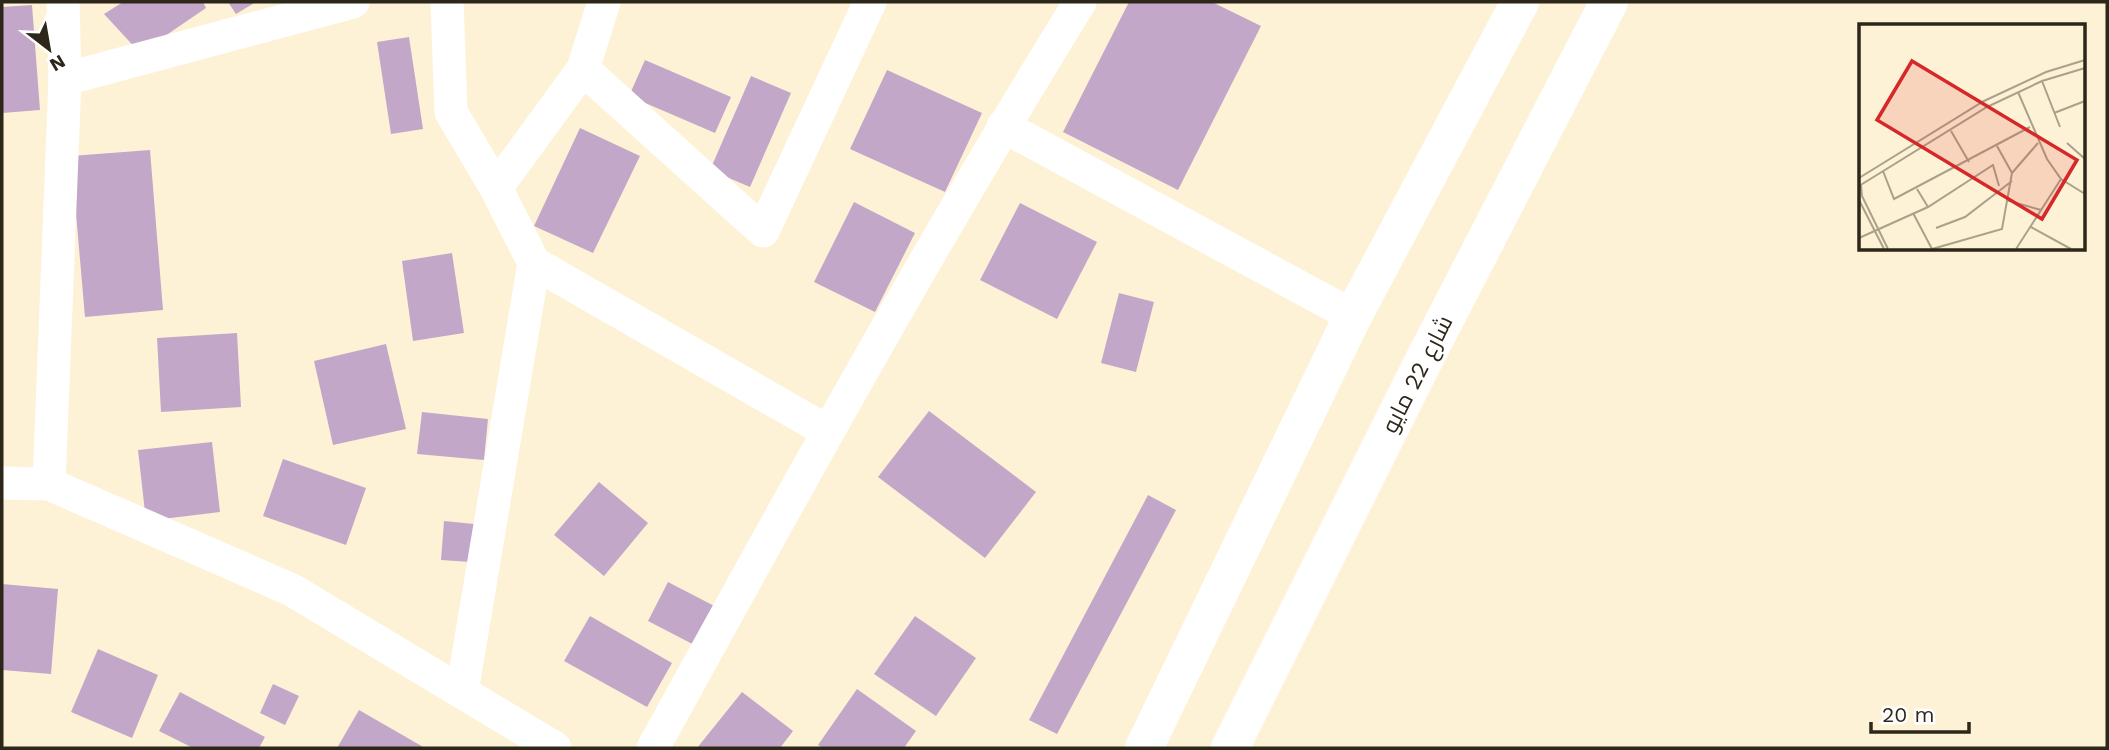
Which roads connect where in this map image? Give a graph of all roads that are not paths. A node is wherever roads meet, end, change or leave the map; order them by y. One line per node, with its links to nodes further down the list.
1 (63, 2): 10 (street)
2 (353, 2): 10 (street)
3 (447, 2): 12 (street)
4 (604, 2): 9 (street)
5 (870, 2): 9 (street)
6 (1080, 2): 11 (street)
7 (1520, 2): 14 (main road)
8 (1609, 2): 22 (main road, شارع 22 مايو)
9 (583, 69): 12 (street)
10 (65, 79): 17 (street)
11 (1003, 126): 14 (street); 15 (street)
12 (496, 188): 13 (street)
13 (534, 263): 15 (street); 18 (street)
14 (1353, 316): 21 (main road)
15 (827, 431): 20 (street)
16 (2, 483): 17 (street)
17 (48, 484): 18 (street)
18 (462, 692): 19 (street)
19 (555, 748)
20 (653, 748)
21 (1144, 748)
22 (1230, 748)

